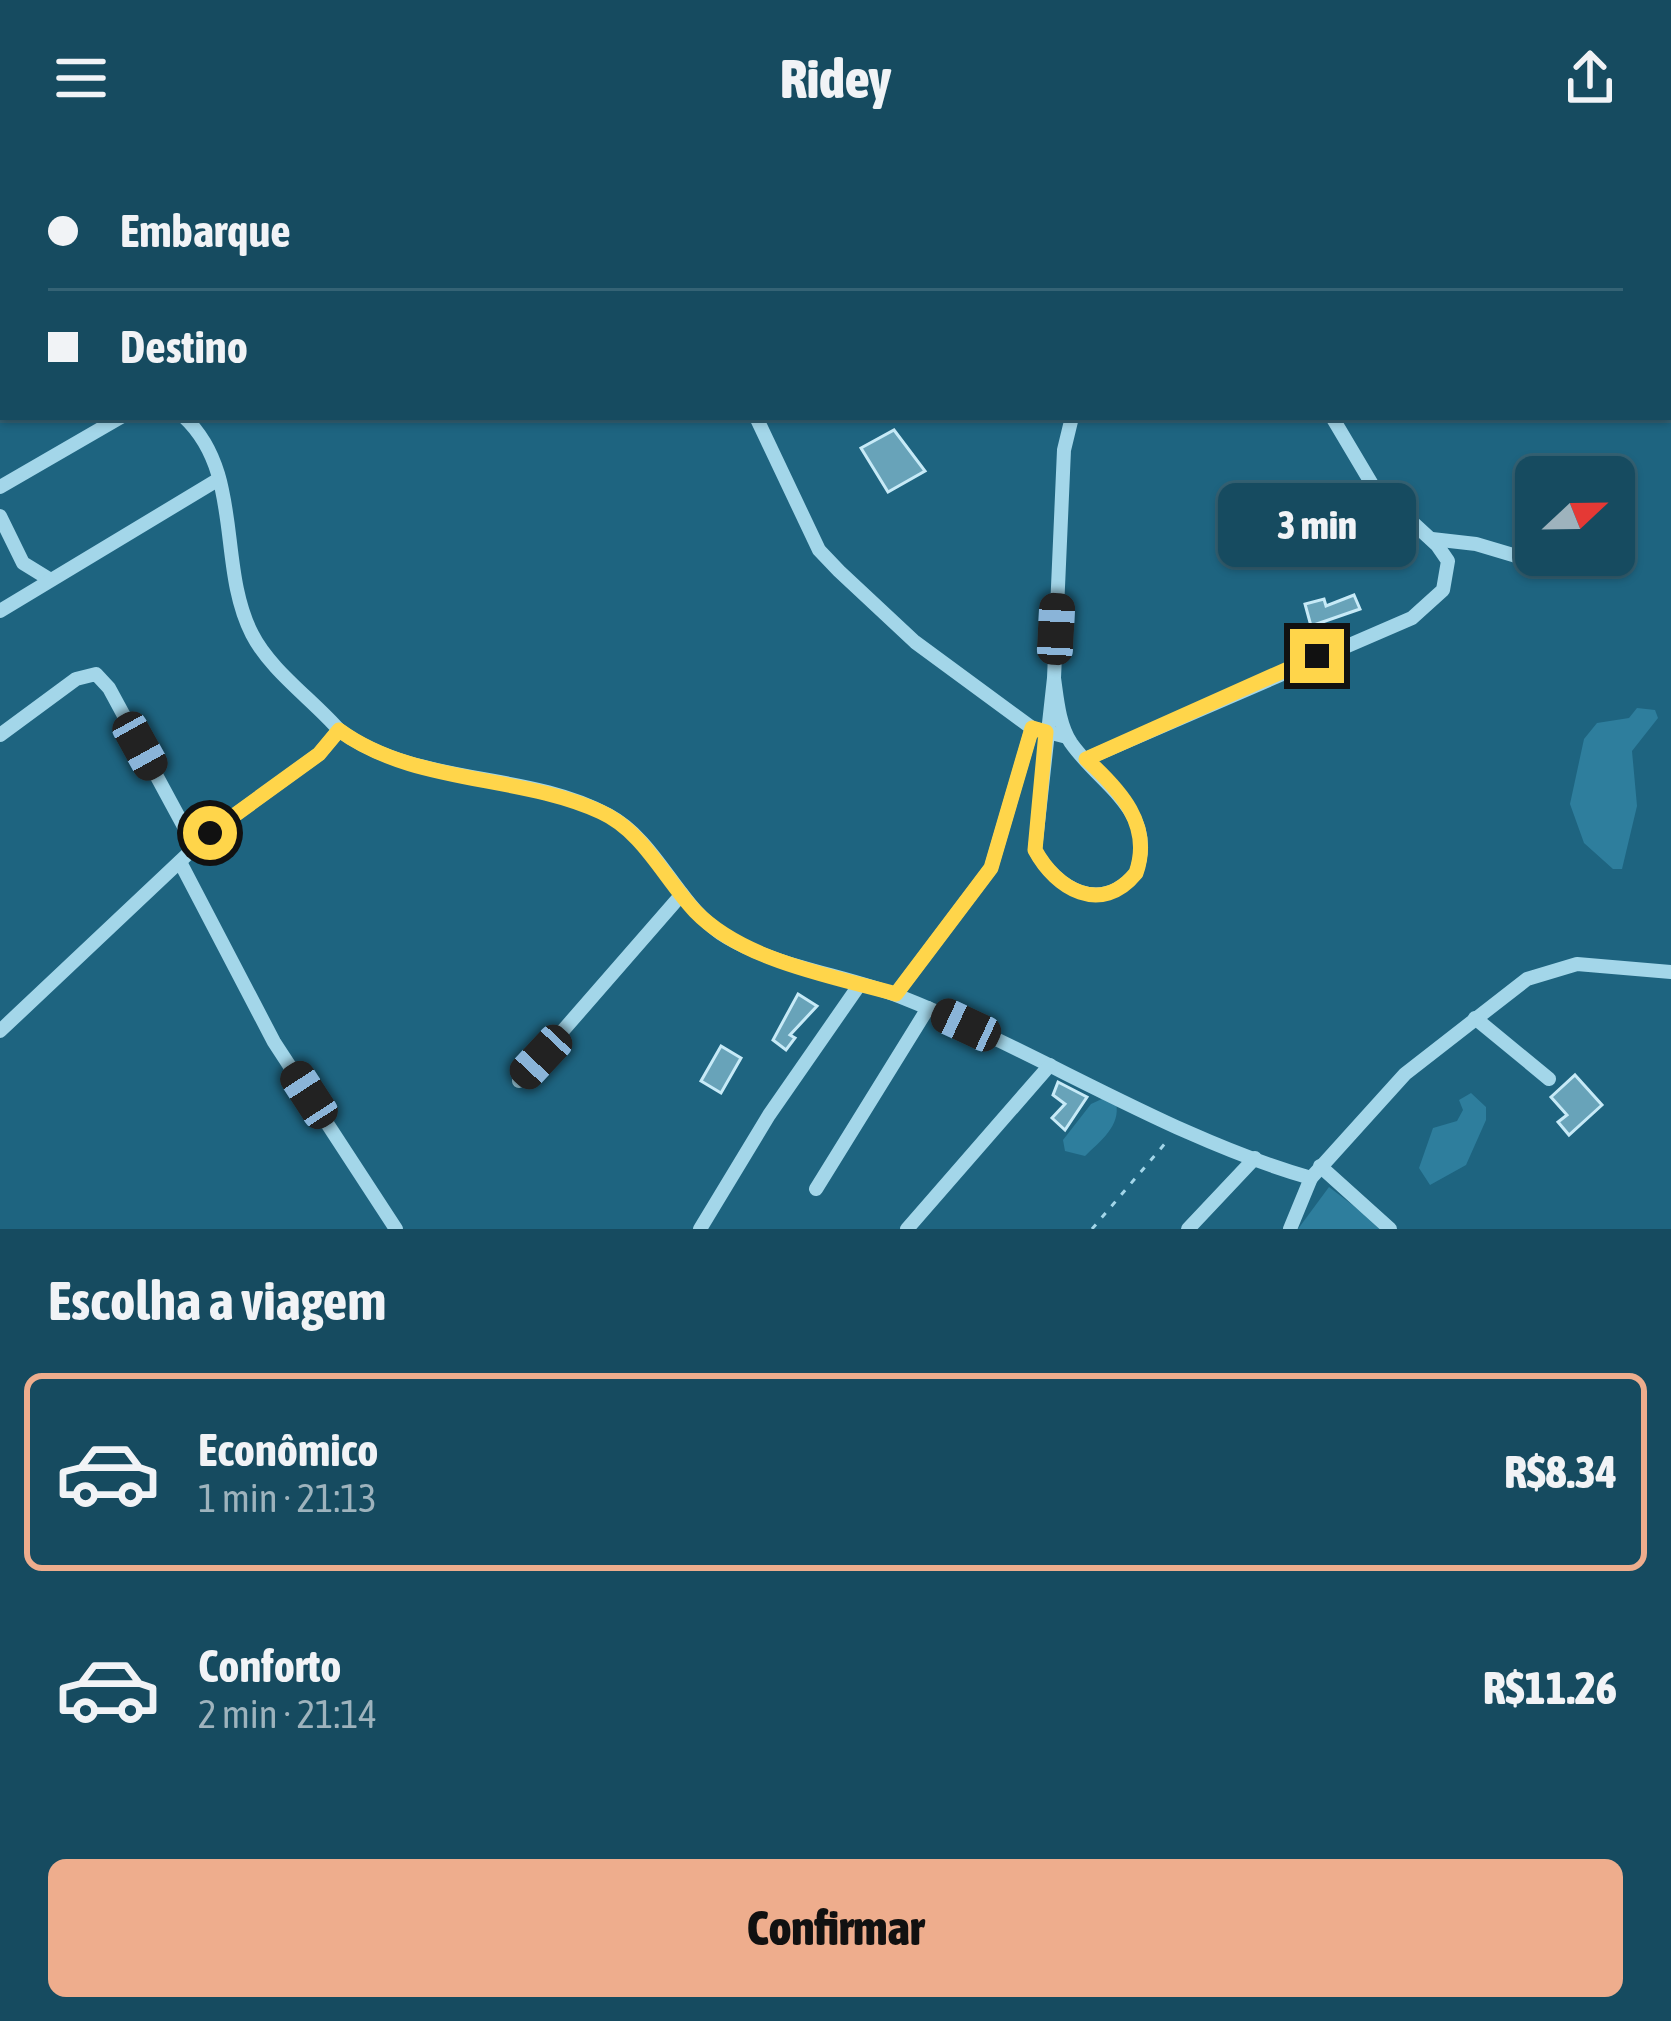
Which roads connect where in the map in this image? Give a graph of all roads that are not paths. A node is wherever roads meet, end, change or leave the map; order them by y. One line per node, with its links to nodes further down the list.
1 (116, 420): 7 (street)
2 (186, 420): 6 (street)
3 (758, 420): 15 (street)
4 (1072, 420): 13 (street)
5 (1334, 420): 9 (street)
6 (219, 479): 11 (street); 14 (street)
7 (0, 487)
8 (0, 516): 11 (street)
9 (1432, 539): 10 (street); 18 (street)
10 (1515, 556)
11 (50, 579): 12 (street)
12 (0, 611)
13 (1054, 678): 15 (street); 17 (street)
14 (339, 730): 19 (street); 21 (street)
15 (1039, 730): 17 (street); 18 (street); 24 (street)
16 (0, 735): 19 (street)
17 (1067, 736): 18 (street)
18 (1086, 759)
19 (196, 847): 20 (street)
20 (180, 862): 27 (street); 34 (street)
21 (682, 895): 23 (street); 30 (street)
22 (1671, 972): 26 (street)
23 (860, 984): 24 (street); 35 (street)
24 (896, 994): 25 (street)
25 (928, 1008): 28 (street); 33 (street)
26 (1474, 1018): 29 (street); 32 (street)
27 (0, 1031)
28 (1050, 1065): 31 (street); 36 (street)
29 (1549, 1079)
30 (519, 1081)
31 (1255, 1158): 32 (street); 37 (street)
32 (1315, 1172): 38 (street); 39 (street)
33 (816, 1189)
34 (396, 1229)
35 (700, 1229)
36 (907, 1229)
37 (1188, 1229)
38 (1290, 1229)
39 (1390, 1229)

